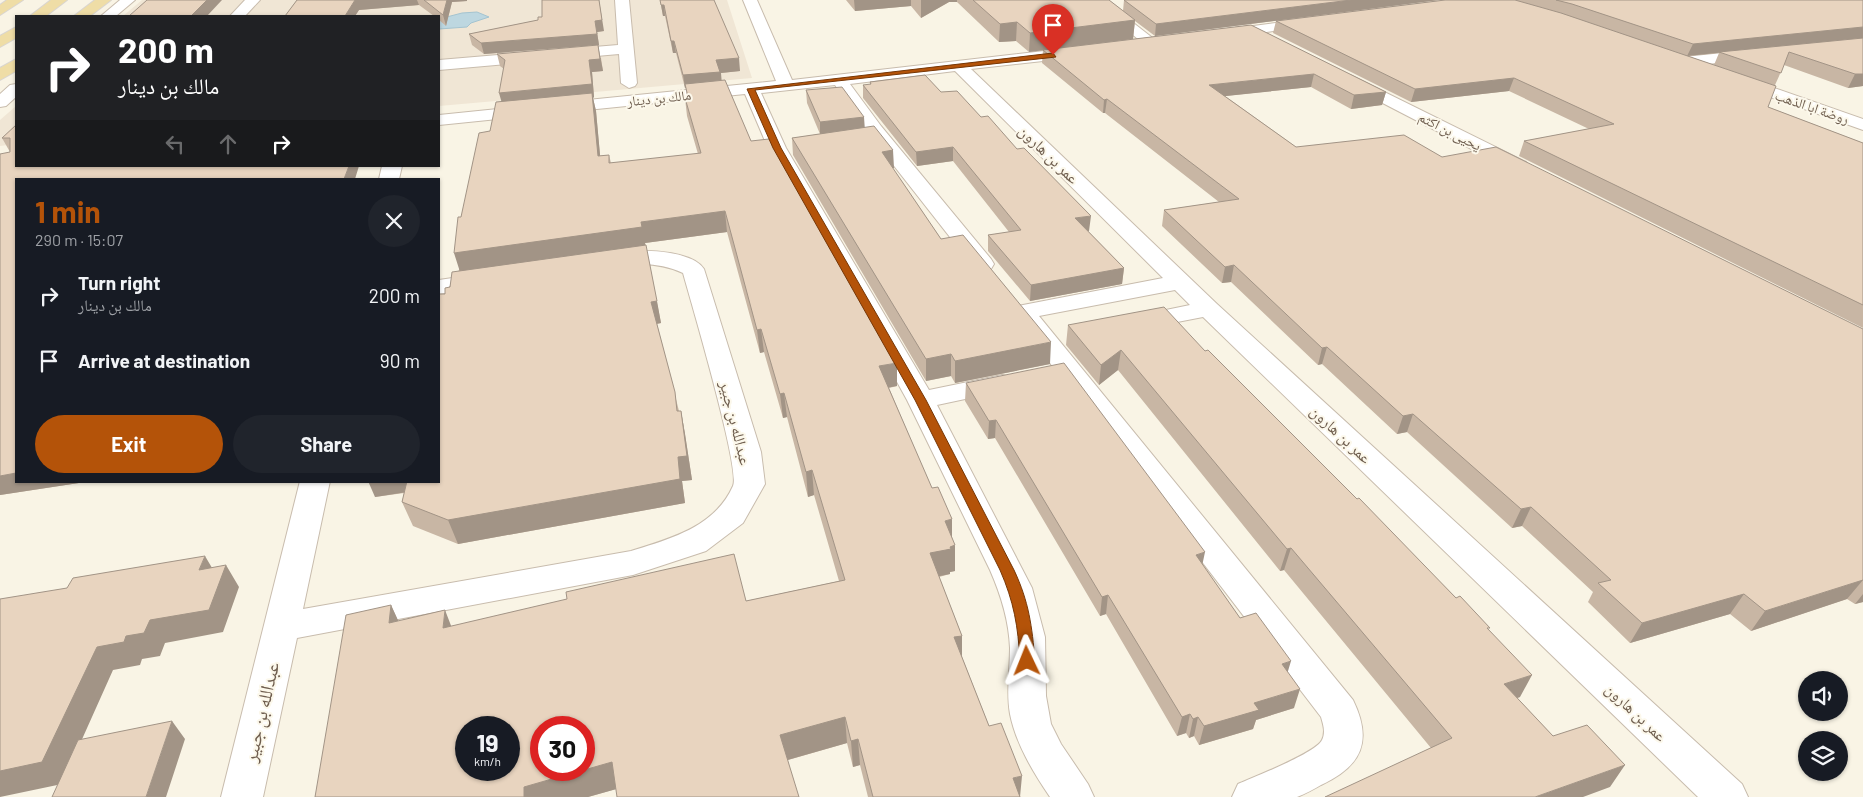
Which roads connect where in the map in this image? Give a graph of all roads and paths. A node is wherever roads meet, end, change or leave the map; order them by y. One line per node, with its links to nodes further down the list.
1 (16, 0): 10 (main road)
2 (60, 0): 11 (main road)
3 (119, 0): 9 (main road)
4 (128, 0): 13 (street)
5 (253, 0): 14 (street)
6 (622, 0): 24 (street)
7 (750, 0): 36 (street)
8 (1095, 0): 21 (street)
9 (99, 4): 12 (main road)
10 (0, 11)
11 (38, 15)
12 (82, 15)
13 (109, 15)
14 (238, 15)
15 (1329, 20): 16 (street)
16 (1251, 30): 18 (street); 22 (street)
17 (15, 32): 20 (main road)
18 (1211, 35)
19 (1172, 40): 21 (street)
20 (0, 43)
21 (1152, 43): 23 (street)
22 (1277, 43)
23 (1132, 45)
24 (626, 49): 30 (street); 35 (street)
25 (1093, 50): 31 (street, مالك بن دينار)
26 (1764, 54): 28 (street)
27 (1666, 56): 28 (street, روضة ابا الذهب)
28 (1684, 62): 39 (street, روضة ابا الذهب)
29 (15, 65): 33 (main road)
30 (440, 65)
31 (960, 67): 34 (street, مالك بن دينار); 43 (street, عمر بن هارون)
32 (1331, 70): 40 (street, يحيى بن اكثم)
33 (0, 75)
34 (839, 80): 36 (street, مالك بن دينار); 46 (street)
35 (629, 83)
36 (786, 86): 37 (street, مالك بن دينار)
37 (750, 89): 38 (street, مالك بن دينار); 51 (street)
38 (440, 120)
39 (1863, 125)
40 (1535, 174)
41 (585, 265): 53 (street, عبدالله بن جبير)
42 (516, 275): 44 (street)
43 (1181, 282): 45 (street, عمر بن هارون); 46 (street)
44 (440, 287)
45 (1208, 309): 47 (street); 57 (street, عمر بن هارون)
46 (1022, 312): 49 (street)
47 (1114, 327)
48 (1075, 335): 49 (street)
49 (1046, 340): 50 (street)
50 (1070, 368): 51 (street); 56 (street)
51 (920, 400): 55 (street)
52 (315, 483): 53 (street, عبدالله بن جبير)
53 (281, 627): 54 (street, عبدالله بن جبير)
54 (242, 797)
55 (1073, 797)
56 (1253, 797)
57 (1727, 797)

